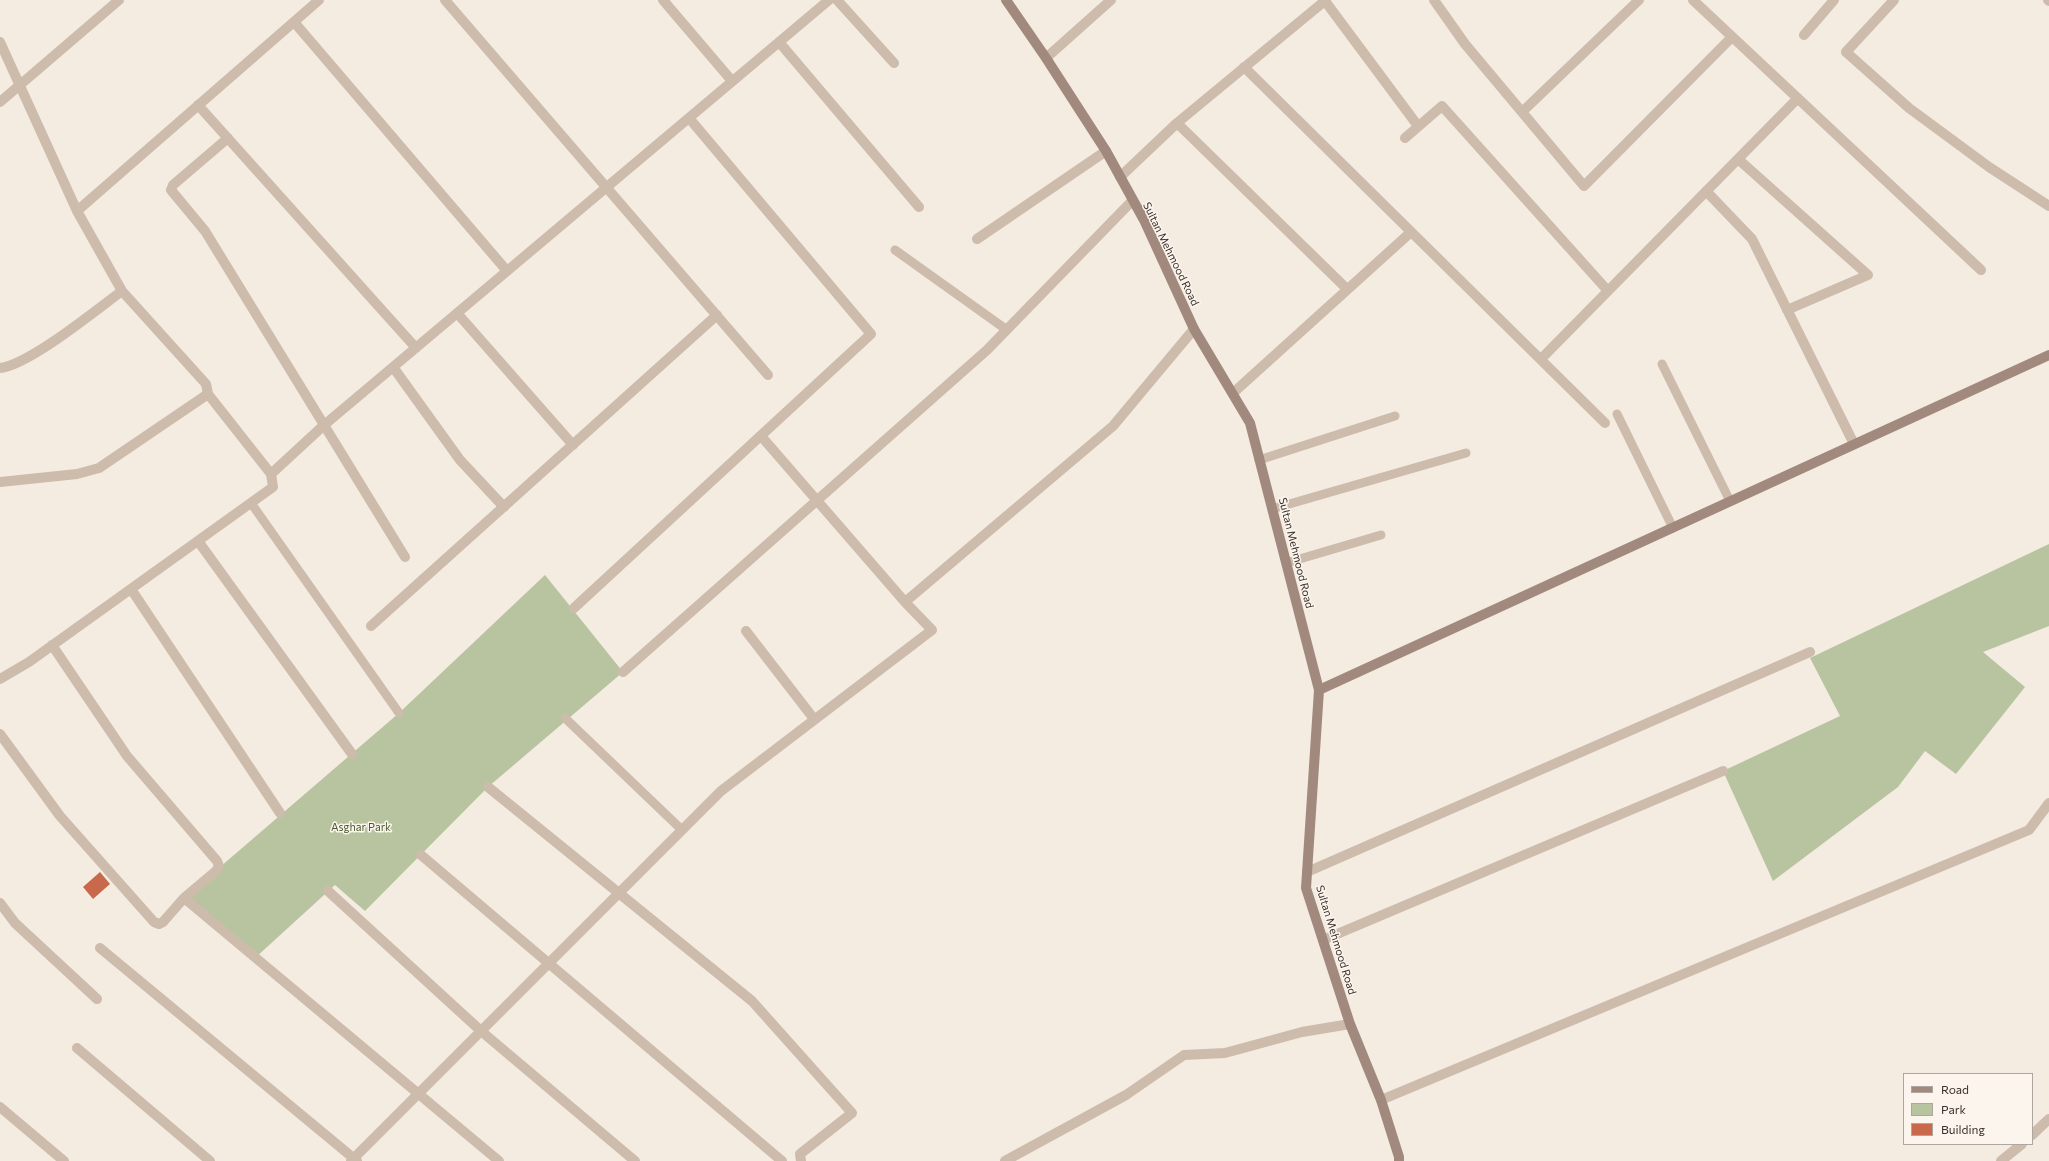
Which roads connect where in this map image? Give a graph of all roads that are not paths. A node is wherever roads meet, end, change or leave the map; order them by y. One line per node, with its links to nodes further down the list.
1 (119, 0): 24 (street)
2 (319, 0): 15 (street)
3 (445, 0): 37 (street)
4 (663, 0): 23 (street)
5 (829, 0): 19 (street)
6 (837, 0): 21 (street)
7 (1006, 0): 20 (street, Sultan Mehmood Road)
8 (1111, 0): 20 (street)
9 (1326, 0): 22 (street); 31 (street)
10 (1434, 0): 28 (street)
11 (1639, 0): 28 (street)
12 (1693, 0): 17 (street)
13 (1834, 0): 16 (street)
14 (1894, 0): 40 (street)
15 (294, 22): 27 (street); 47 (street)
16 (1804, 35)
17 (1732, 37): 25 (street); 28 (street)
18 (0, 42): 24 (street)
19 (779, 42): 23 (street); 41 (street)
20 (1046, 58): 34 (street, Sultan Mehmood Road)
21 (894, 63)
22 (1244, 67): 30 (street); 43 (street)
23 (732, 81): 29 (street)
24 (19, 86): 26 (street); 42 (street)
25 (1798, 98): 35 (street); 46 (street)
26 (0, 102)
27 (198, 105): 32 (street); 42 (street)
28 (1522, 112)
29 (689, 118): 37 (street); 69 (street)
30 (1177, 123): 36 (street); 48 (street)
31 (1418, 126): 33 (street); 50 (street)
32 (228, 138): 56 (street); 68 (street)
33 (1405, 138)
34 (1106, 151): 36 (street, Sultan Mehmood Road); 44 (street)
35 (1738, 159): 38 (street); 51 (street)
36 (1120, 177): 39 (street, Sultan Mehmood Road)
37 (607, 186): 47 (street); 53 (street)
38 (1706, 191): 50 (street); 51 (street)
39 (1132, 200): 54 (street, Sultan Mehmood Road); 55 (street)
40 (2049, 206)
41 (919, 207)
42 (77, 211): 49 (street)
43 (1411, 232): 48 (street); 58 (street)
44 (976, 239)
45 (895, 250): 55 (lane)
46 (1981, 270)
47 (507, 271): 52 (street)
48 (1347, 289): 63 (street)
49 (122, 291): 61 (street); 64 (street)
50 (1608, 291): 58 (street)
51 (1787, 310): 70 (street)
52 (457, 313): 56 (street); 71 (street)
53 (717, 315): 62 (street); 71 (street)
54 (1194, 329): 63 (street, Sultan Mehmood Road); 87 (street)
55 (1007, 330): 76 (street)
56 (416, 348): 60 (street)
57 (2049, 355): 70 (street)
58 (1541, 360): 67 (street)
59 (1662, 364): 77 (lane)
60 (394, 366): 68 (street); 79 (street)
61 (0, 368)
62 (768, 375)
63 (1233, 393): 73 (street, Sultan Mehmood Road)
64 (208, 394): 74 (street); 75 (street)
65 (1618, 414): 81 (lane)
66 (1395, 416): 73 (lane)
67 (1605, 423)
68 (323, 426): 74 (street); 84 (street)
69 (761, 436): 76 (street); 88 (street)
70 (1854, 444): 77 (street)
71 (573, 445): 79 (street)
72 (1466, 453): 80 (lane)
73 (1260, 460): 80 (street, Sultan Mehmood Road)
74 (271, 474): 78 (street)
75 (0, 482)
76 (817, 501): 87 (street); 93 (street)
77 (1730, 501): 81 (street)
78 (252, 503): 83 (street); 96 (lane)
79 (504, 507): 89 (street)
80 (1272, 509): 85 (street, Sultan Mehmood Road)
81 (1673, 528): 95 (street)
82 (1381, 536): 85 (lane)
83 (198, 541): 86 (street); 100 (street)
84 (405, 557)
85 (1286, 563): 95 (street, Sultan Mehmood Road)
86 (131, 589): 91 (street); 104 (street)
87 (905, 602): 98 (street)
88 (574, 608)
89 (371, 626)
90 (746, 631): 98 (street)
91 (52, 645): 94 (street); 110 (street)
92 (1810, 652): 107 (street)
93 (623, 672)
94 (0, 679)
95 (1319, 690): 107 (street, Sultan Mehmood Road)
96 (399, 713)
97 (565, 718): 105 (lane)
98 (814, 719): 105 (street)
99 (0, 734): 110 (street)
100 (352, 754)
101 (1723, 771): 112 (street)
102 (488, 787): 109 (street)
103 (2049, 803): 120 (street)
104 (280, 813)
105 (682, 830): 109 (street)
106 (421, 855): 114 (street)
107 (1307, 872): 112 (street, Sultan Mehmood Road)
108 (328, 891): 117 (street)
109 (619, 892): 114 (street); 131 (street)
110 (184, 898): 119 (street)
111 (0, 903): 115 (street)
112 (1323, 940): 116 (street, Sultan Mehmood Road)
113 (100, 948): 125 (street)
114 (548, 963): 117 (street); 130 (street)
115 (97, 999)
116 (1350, 1024): 120 (street, Sultan Mehmood Road); 132 (street)
117 (481, 1031): 119 (street); 129 (street)
118 (78, 1048): 127 (street)
119 (418, 1094): 125 (street); 128 (street)
120 (1381, 1100): 133 (street, Sultan Mehmood Road)
121 (0, 1107): 126 (street)
122 (2049, 1119): 123 (street)
123 (2033, 1133)
124 (2021, 1145): 134 (street)
125 (354, 1160)
126 (64, 1161)
127 (210, 1161)
128 (498, 1161)
129 (635, 1161)
130 (781, 1161)
131 (801, 1161)
132 (1004, 1161)
133 (1398, 1161)
134 (2002, 1161)

